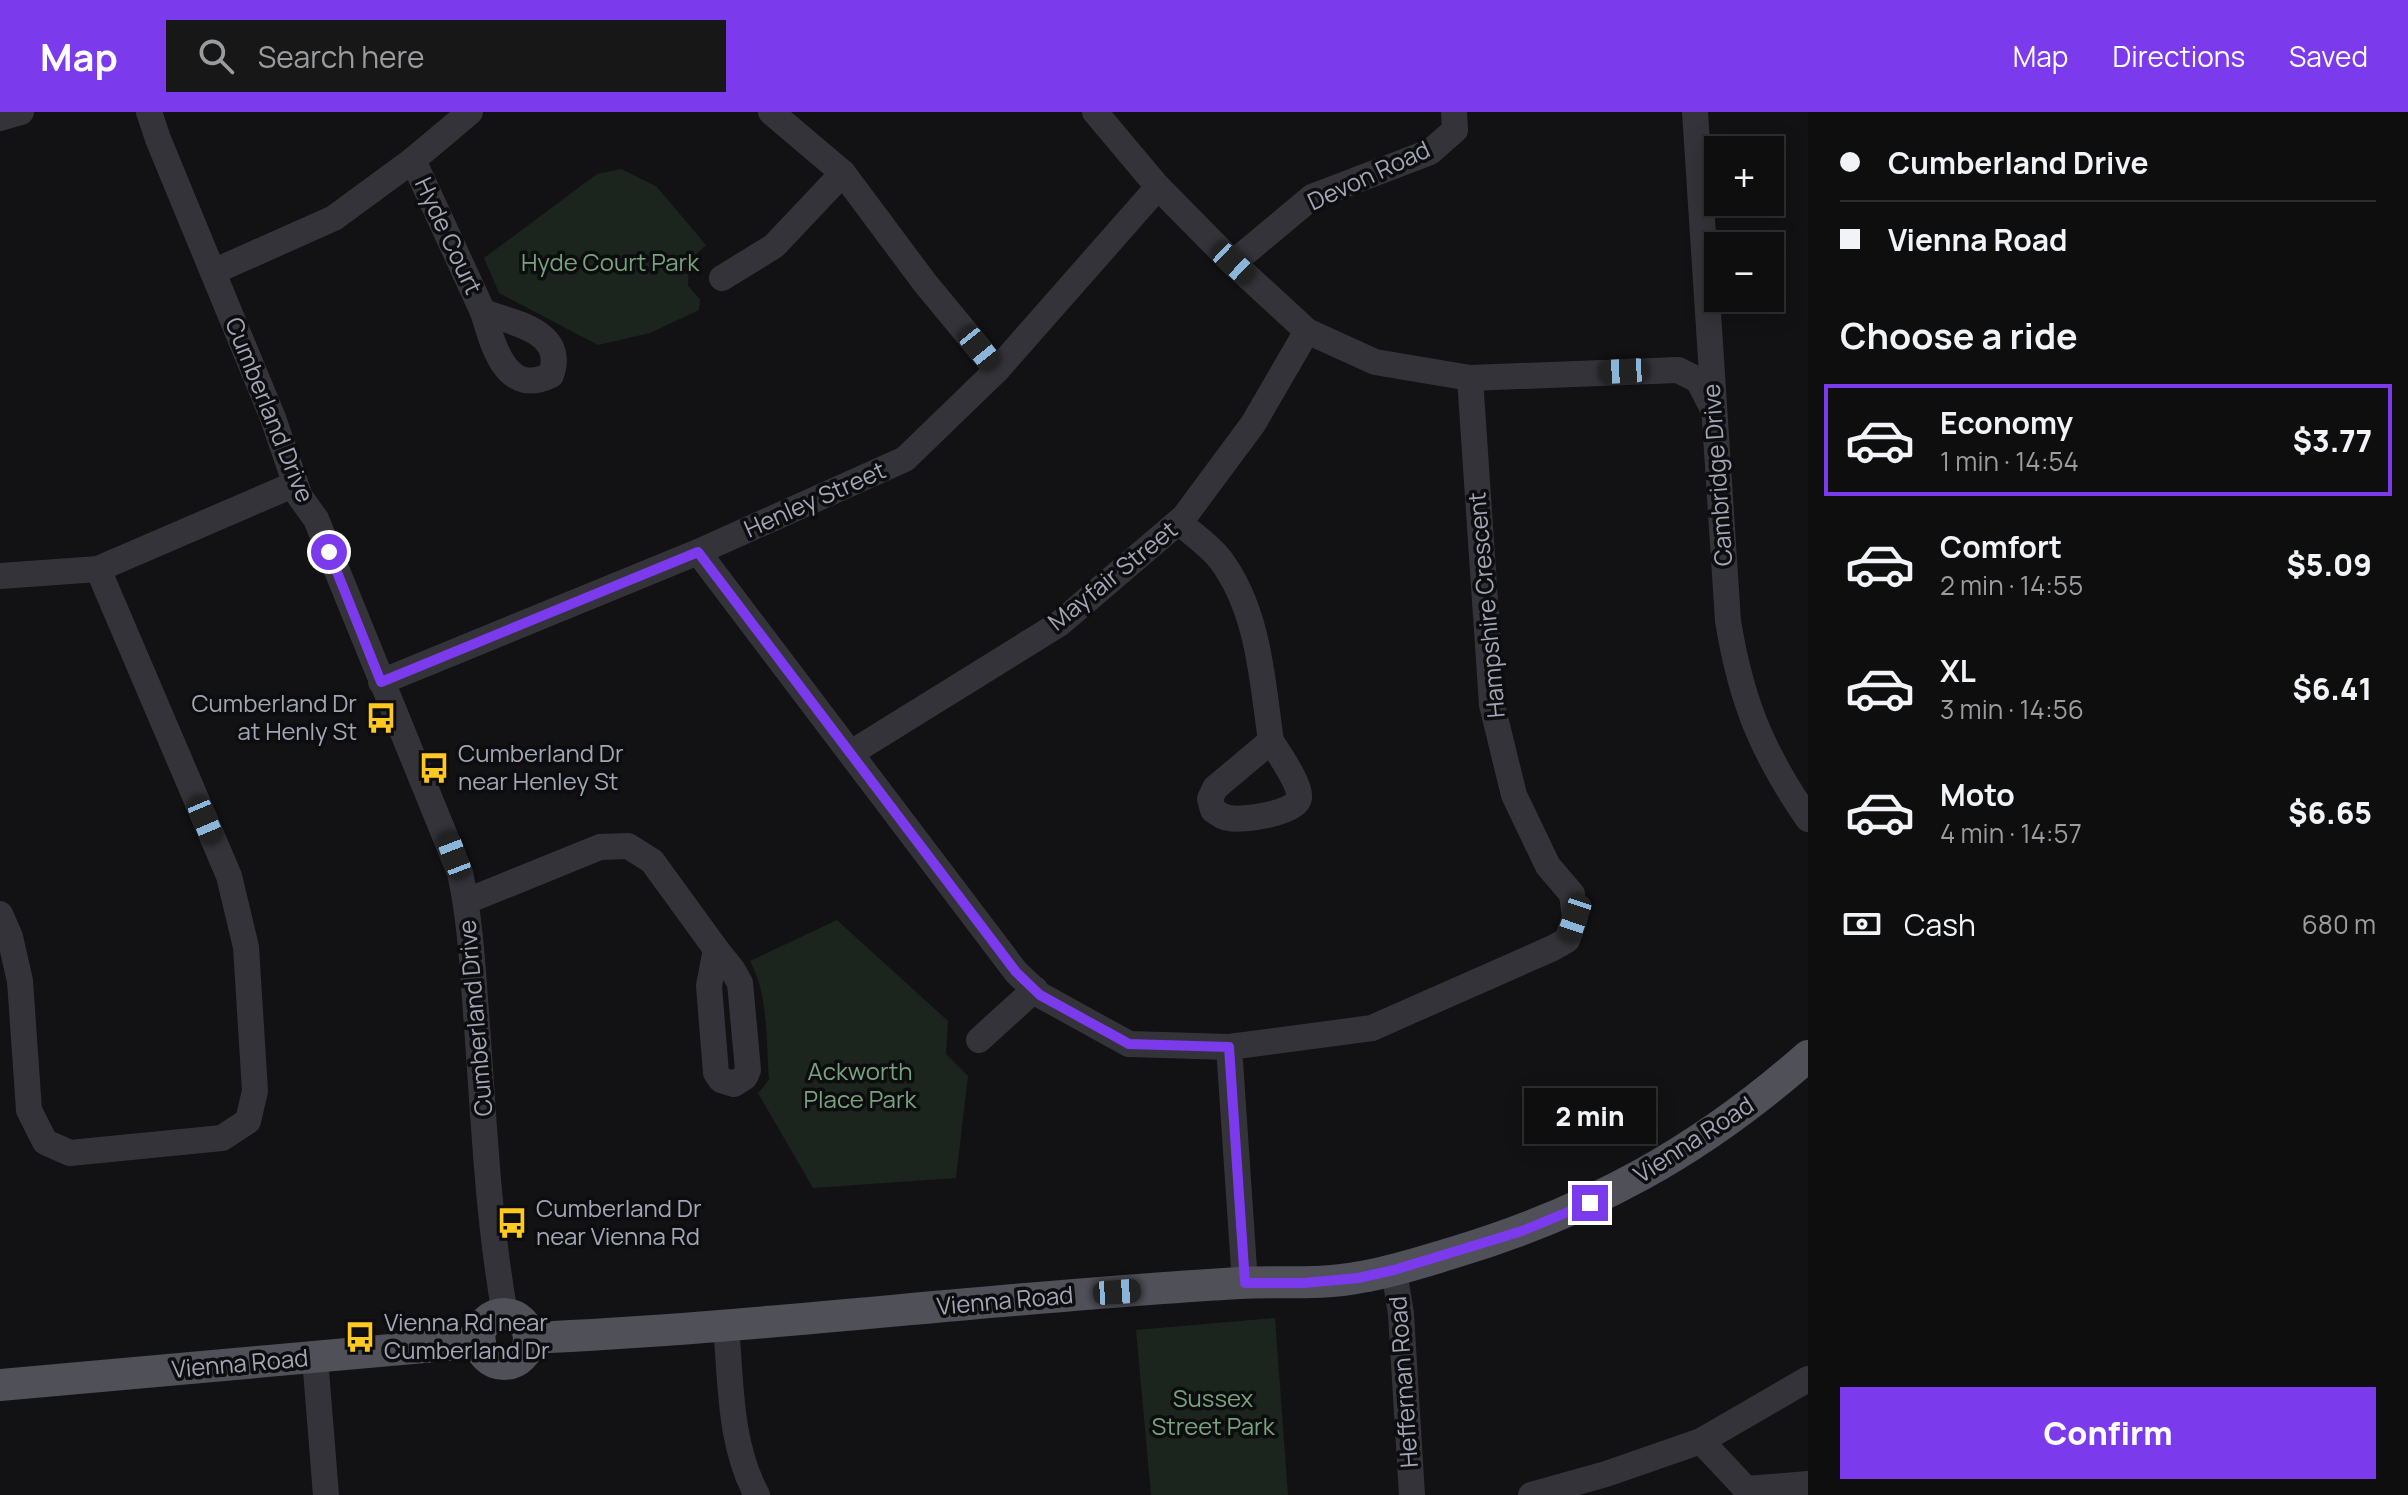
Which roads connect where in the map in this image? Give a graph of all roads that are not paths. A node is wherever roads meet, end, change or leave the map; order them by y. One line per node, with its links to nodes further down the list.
1 (21, 112): 8 (street)
2 (149, 112): 13 (street, Cumberland Drive)
3 (470, 112): 9 (street)
4 (771, 112): 10 (street)
5 (1095, 112): 11 (street)
6 (1454, 112): 12 (street, Devon Road)
7 (1695, 112): 19 (street, Cambridge Drive)
8 (0, 118)
9 (413, 160): 13 (street); 15 (street, Hyde Court)
10 (843, 173): 14 (street); 17 (street)
11 (1158, 187): 12 (street); 17 (street, Henley Street)
12 (1233, 263): 16 (street)
13 (213, 272): 20 (street, Cumberland Drive)
14 (722, 278)
15 (483, 312)
16 (1307, 331): 18 (street); 21 (street, Mayfair Street)
17 (997, 370): 22 (street, Henley Street)
18 (1470, 378): 19 (street); 34 (street, Hampshire Crescent)
19 (1713, 409): 28 (street, Cambridge Drive)
20 (295, 484): 23 (street); 25 (street, Cumberland Drive)
21 (1179, 522): 26 (street); 27 (street, Mayfair Street)
22 (698, 552): 25 (street, Henley Street); 27 (street, Hampshire Crescent)
23 (98, 569): 24 (street); 30 (street)
24 (0, 576)
25 (381, 682): 29 (street, Cumberland Drive)
26 (1271, 741)
27 (851, 753): 32 (street, Hampshire Crescent)
28 (1808, 819)
29 (467, 901): 31 (street); 38 (street, Cumberland Drive)
30 (0, 914)
31 (716, 949)
32 (1035, 989): 33 (street); 34 (street, Hampshire Crescent)
33 (979, 1040)
34 (1229, 1047): 37 (street)
35 (1808, 1056): 36 (main road, Vienna Road)
36 (1394, 1270): 37 (main road, Vienna Road); 49 (street, Heffernan Road)
37 (1245, 1283): 39 (main road, Vienna Road)
38 (505, 1314): 40 (main road); 41 (main road)
39 (726, 1325): 40 (main road, Vienna Road); 48 (street)
40 (529, 1338): 41 (main road)
41 (480, 1342): 42 (main road, Vienna Road)
42 (315, 1358): 44 (main road, Vienna Road); 47 (street)
43 (1808, 1379): 45 (street)
44 (0, 1385)
45 (1701, 1441): 46 (street); 50 (street)
46 (1808, 1484)
47 (326, 1495)
48 (757, 1495)
49 (1412, 1495)
50 (1531, 1495)

